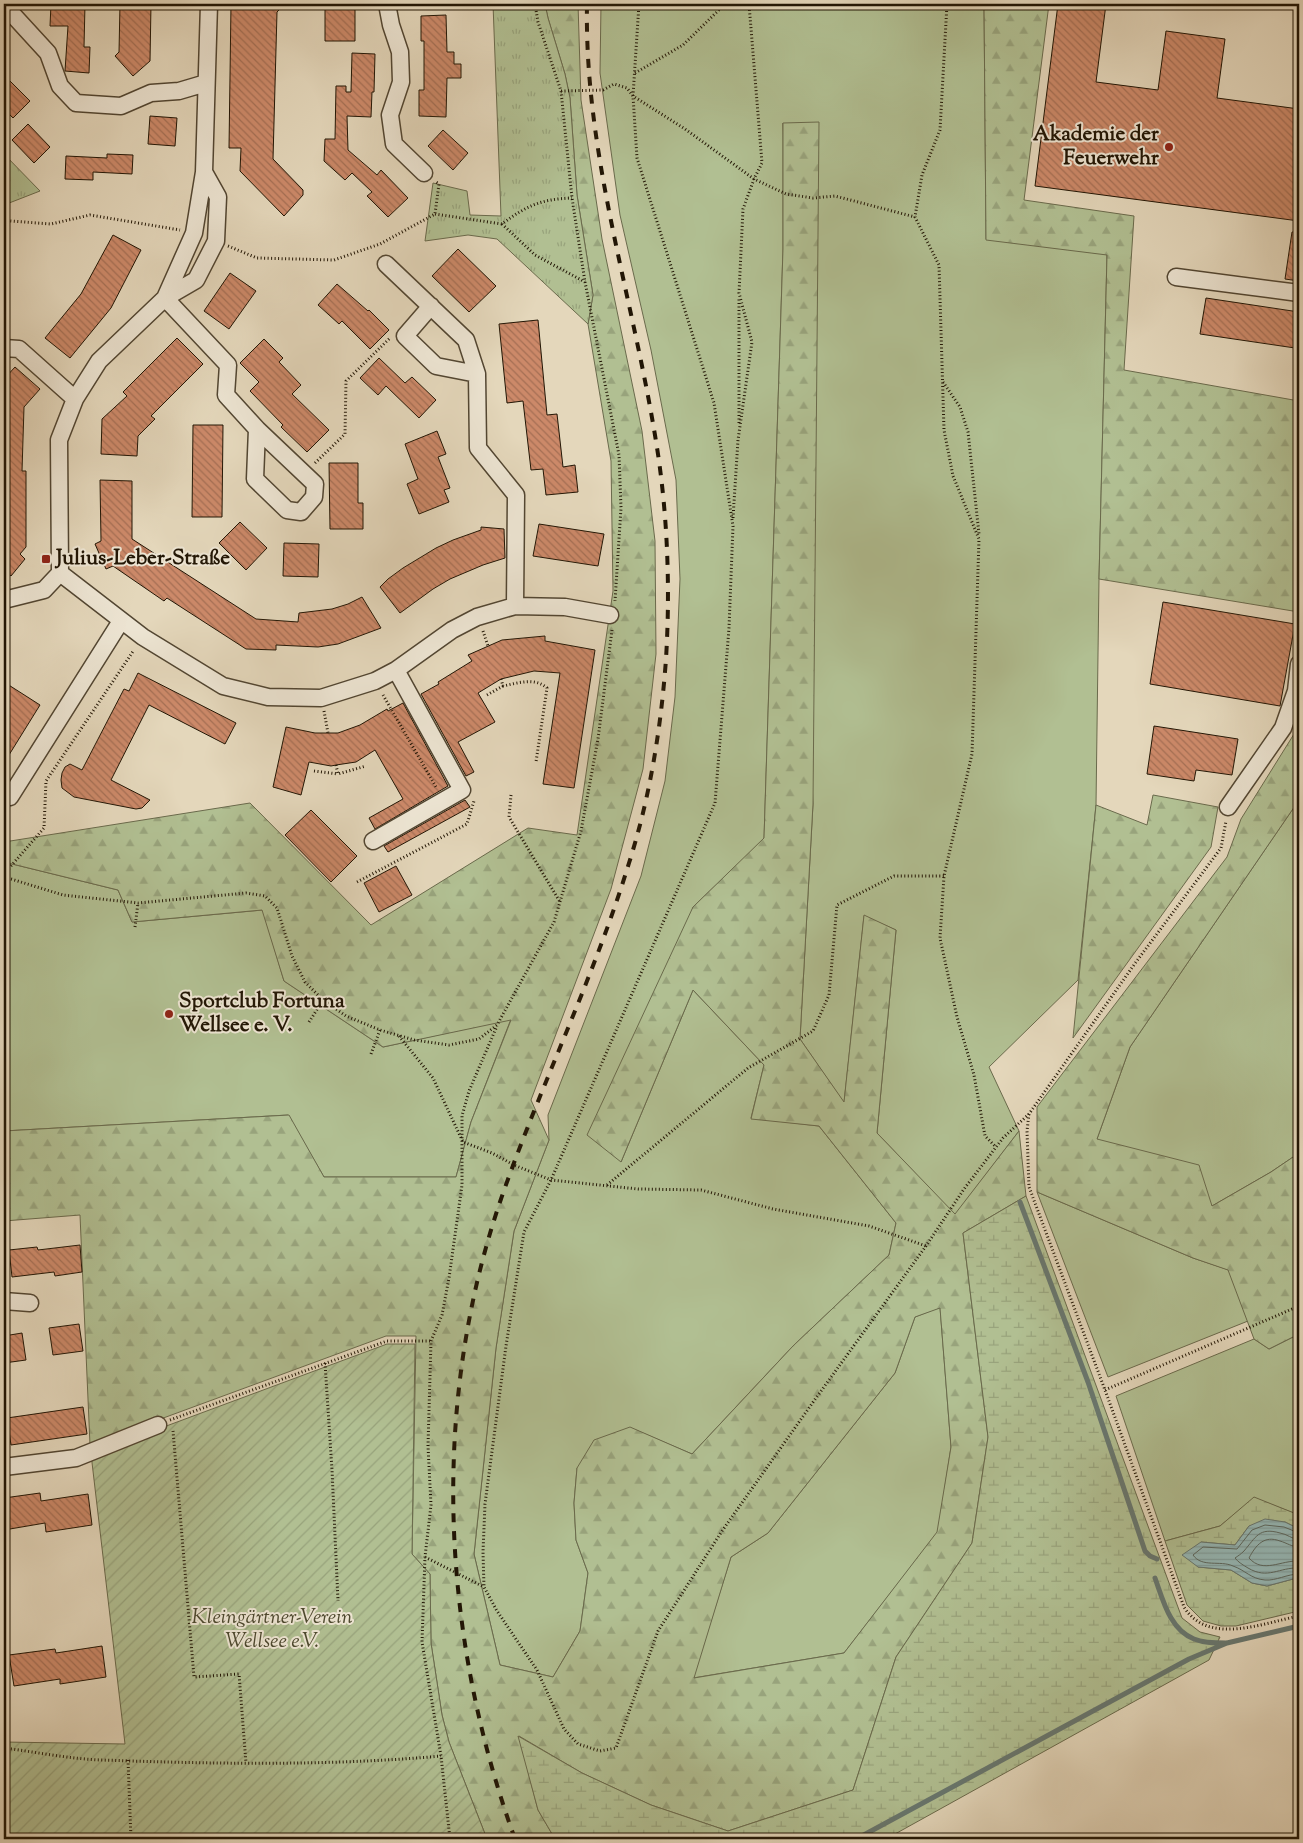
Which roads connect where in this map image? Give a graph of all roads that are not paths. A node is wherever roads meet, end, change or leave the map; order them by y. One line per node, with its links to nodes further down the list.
1 (209, 4): 4 (street)
2 (387, 4): 6 (street)
3 (4, 5): 4 (street)
4 (206, 83): 5 (street)
5 (204, 172): 10 (street); 10 (street)
6 (424, 173)
7 (386, 264): 11 (street)
8 (1176, 277): 9 (street)
9 (1299, 294)
10 (165, 298): 14 (street); 15 (street)
11 (431, 306): 13 (street); 13 (street)
12 (4, 348): 14 (street)
13 (477, 374): 18 (street)
14 (75, 399): 16 (street)
15 (257, 429): 15 (street)
16 (60, 573): 17 (street); 20 (street)
17 (4, 600)
18 (515, 606): 19 (street); 22 (street)
19 (612, 616)
20 (121, 621): 22 (street); 23 (street)
21 (1299, 664): 24 (street)
22 (396, 670): 25 (street)
23 (10, 797)
24 (1228, 807)
25 (372, 841)
26 (4, 1301): 27 (street)
27 (30, 1303)
28 (165, 1423): 29 (street)
29 (4, 1468)

